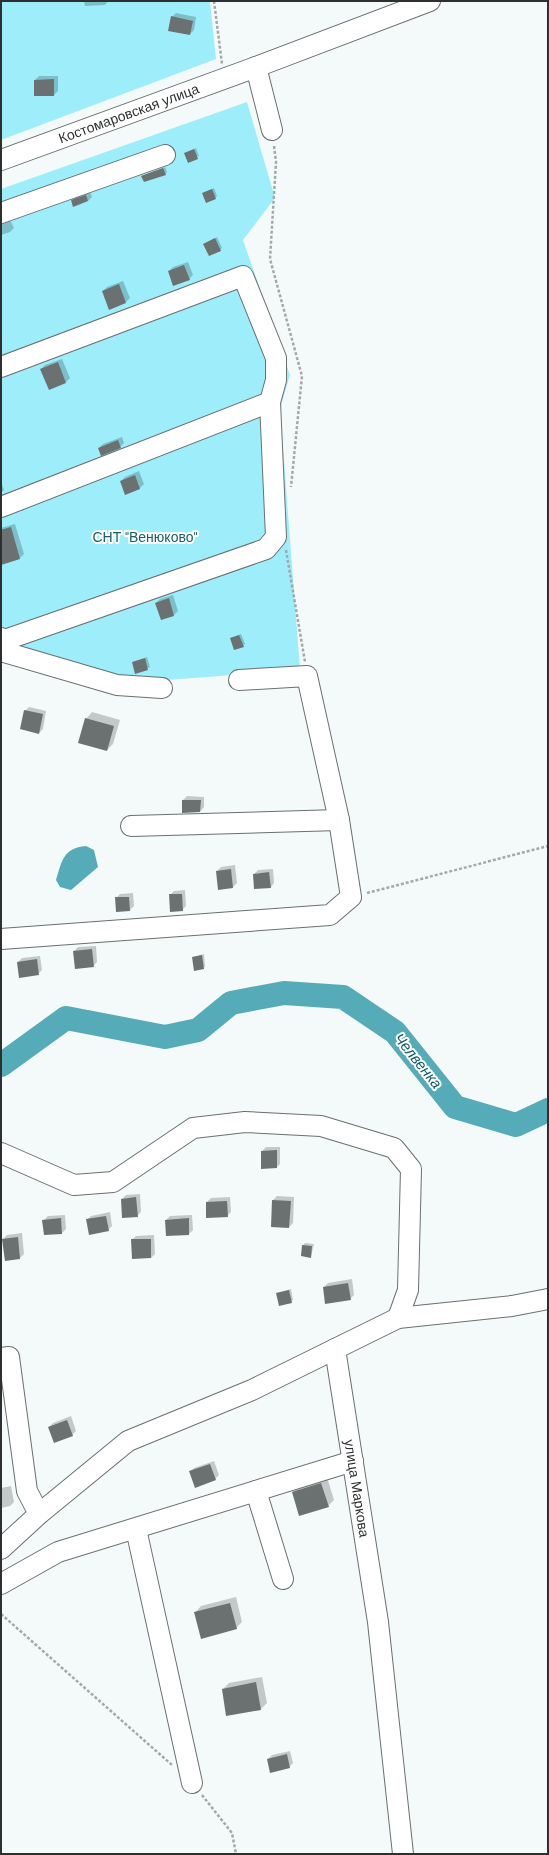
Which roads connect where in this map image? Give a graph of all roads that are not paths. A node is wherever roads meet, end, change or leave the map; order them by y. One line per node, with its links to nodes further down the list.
1 (430, 1): 2 (street, Костомаровская улица)
2 (256, 67): 3 (street); 5 (street, Костомаровская улица)
3 (272, 130)
4 (165, 155): 6 (street)
5 (1, 160)
6 (1, 213)
7 (1, 367): 8 (street)
8 (270, 402): 9 (street); 10 (street)
9 (1, 507)
10 (1, 638)
11 (1, 651): 13 (street)
12 (239, 680): 14 (street)
13 (162, 688)
14 (339, 820): 15 (street); 16 (street)
15 (131, 826)
16 (1, 939)
17 (1, 1153): 19 (street)
18 (548, 1299): 19 (street)
19 (398, 1318): 20 (street)
20 (336, 1349): 22 (street, улица Маркова); 24 (street)
21 (1, 1358): 24 (street)
22 (353, 1461): 23 (street); 30 (street, улица Маркова)
23 (256, 1491): 25 (street); 27 (street)
24 (39, 1514): 26 (street)
25 (136, 1529): 28 (street); 29 (street)
26 (1, 1549)
27 (283, 1579)
28 (1, 1584)
29 (192, 1783)
30 (403, 1854)

